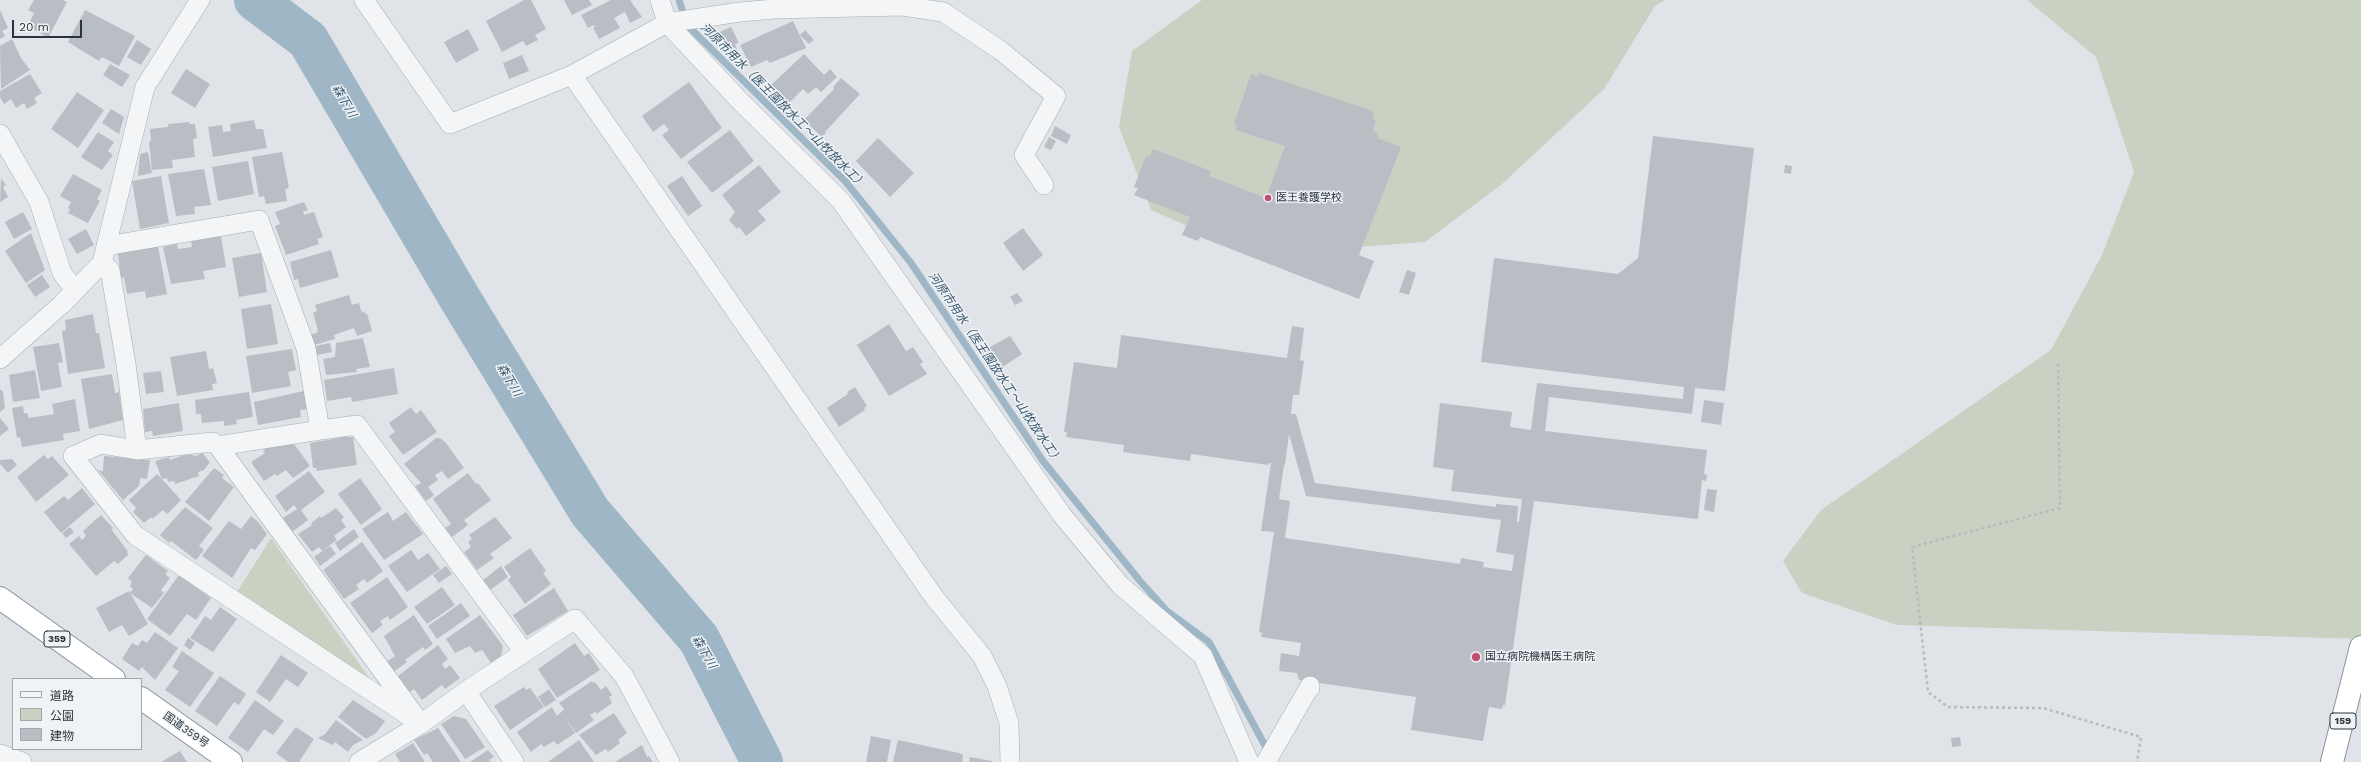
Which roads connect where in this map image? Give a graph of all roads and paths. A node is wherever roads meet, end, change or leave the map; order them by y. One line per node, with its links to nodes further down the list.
1 (200, 0): 8 (street)
2 (364, 0): 5 (street)
3 (660, 0): 4 (street)
4 (679, 21): 5 (street); 7 (street); 31 (street)
5 (572, 75): 30 (street)
6 (0, 134): 9 (street)
7 (1044, 185)
8 (104, 254): 9 (street); 12 (street); 14 (street)
9 (75, 290): 10 (street)
10 (0, 359)
11 (2058, 364): 24 (path)
12 (320, 430): 13 (street); 17 (street)
13 (218, 446): 14 (street); 22 (street)
14 (137, 450): 22 (street)
15 (0, 598): 18 (highway, 359)
16 (2361, 647): 33 (highway, 159)
17 (524, 652): 20 (street); 29 (street)
18 (113, 678)
19 (1310, 688): 32 (street)
20 (466, 691): 22 (street); 28 (street)
21 (142, 699): 26 (highway, 国道359号)
22 (421, 724): 27 (street)
23 (0, 754): 25 (street)
24 (2137, 761)
25 (22, 762)
26 (231, 762)
27 (359, 762)
28 (514, 762)
29 (670, 762)
30 (1010, 762)
31 (1249, 762)
32 (1266, 762)
33 (2332, 762)

